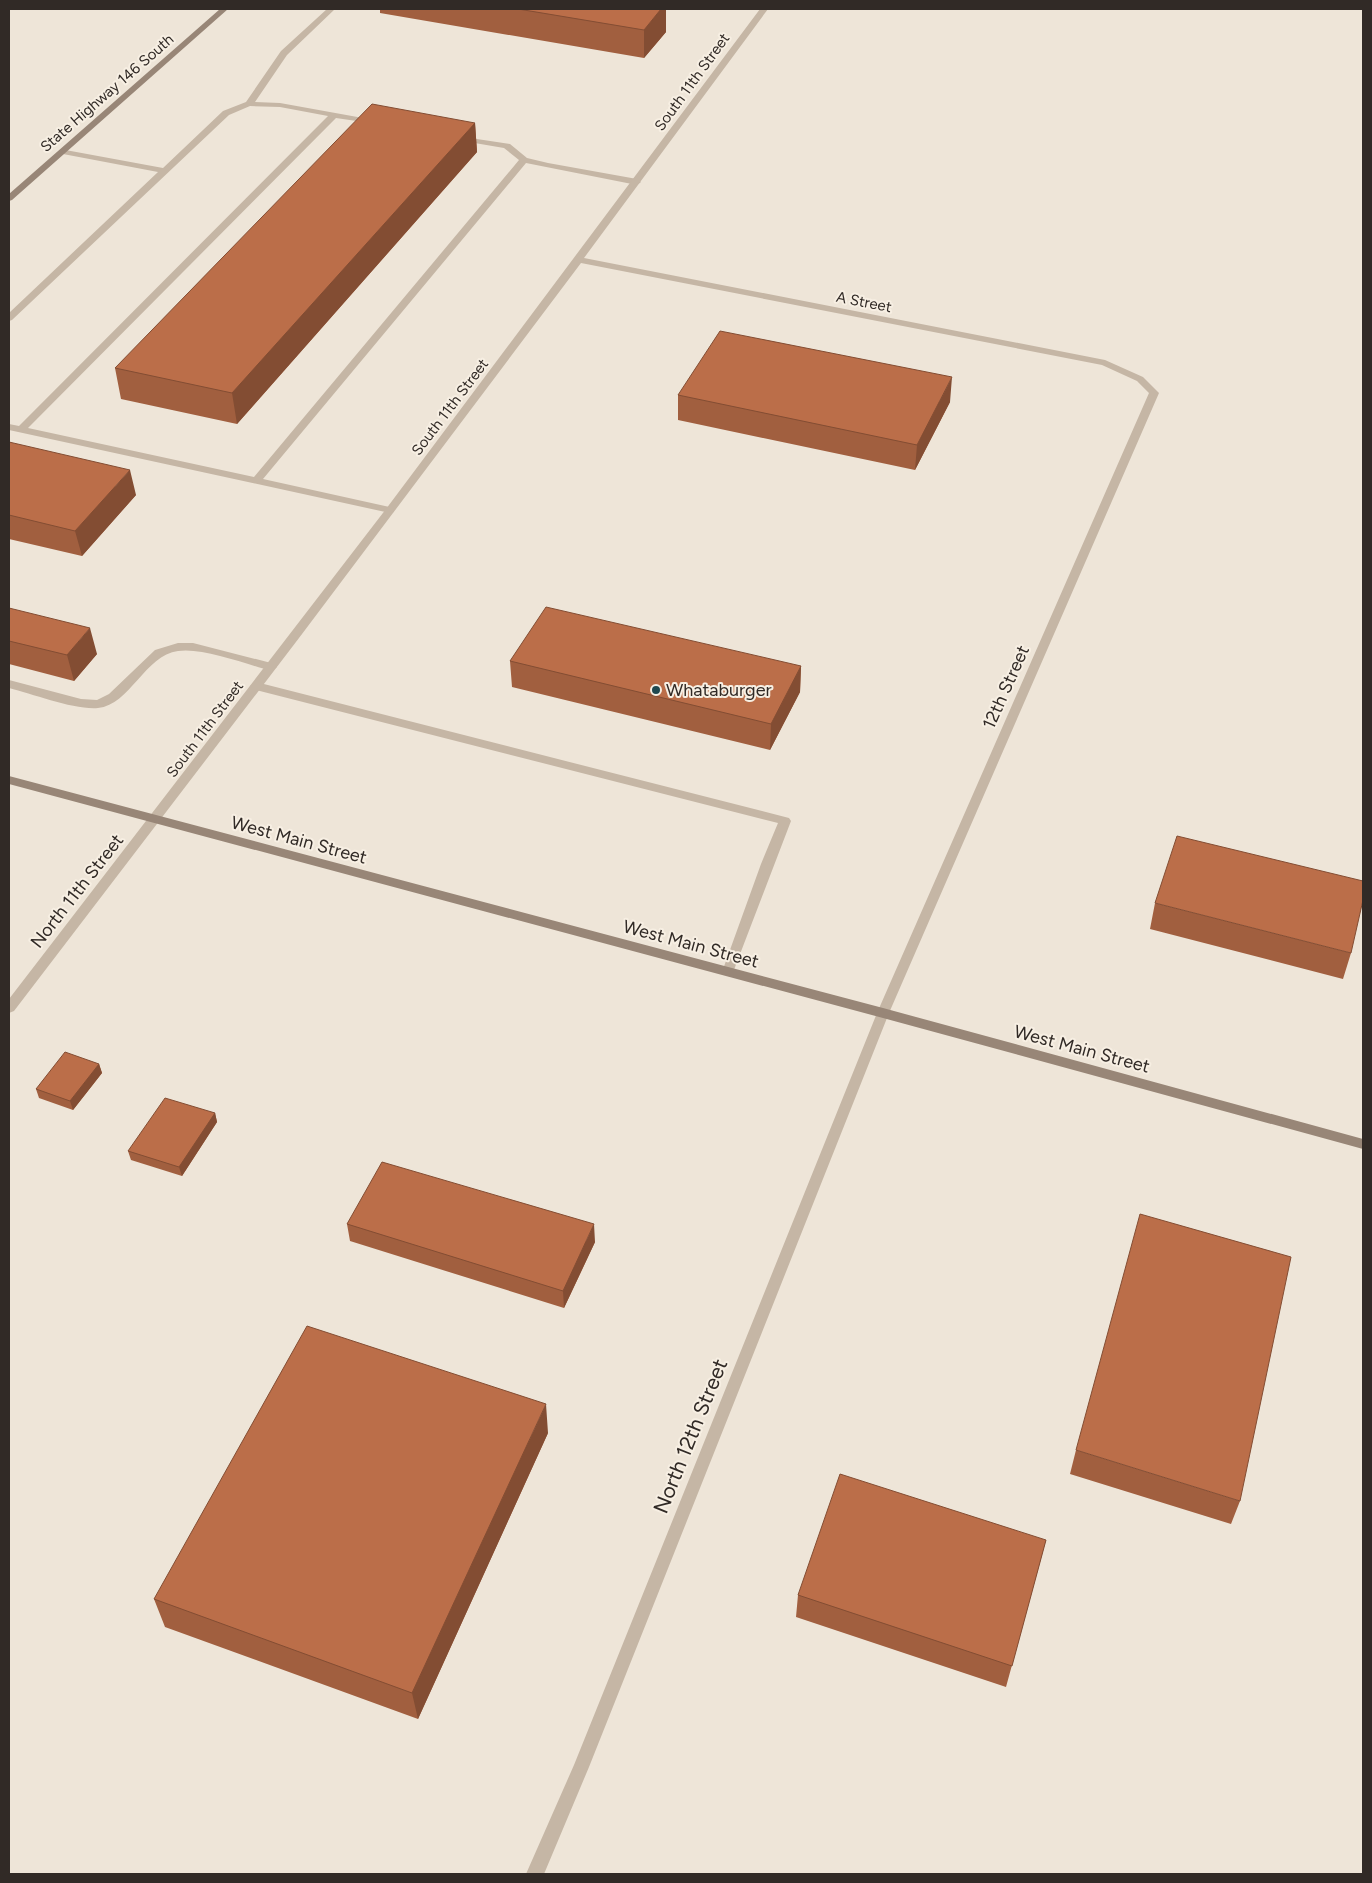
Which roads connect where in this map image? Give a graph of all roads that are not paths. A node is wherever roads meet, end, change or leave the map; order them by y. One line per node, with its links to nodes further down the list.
1 (224, 9): 8 (main road, State Highway 146 South)
2 (330, 9): 4 (street)
3 (764, 9): 11 (street, South 11th Street)
4 (249, 104): 5 (street); 10 (street)
5 (334, 114): 6 (street); 17 (street)
6 (382, 123)
7 (449, 136): 9 (street)
8 (63, 151): 10 (street); 12 (main road, State Highway 146 South)
9 (524, 160): 11 (street); 18 (street)
10 (165, 171): 14 (street)
11 (637, 182): 13 (street, South 11th Street)
12 (9, 198)
13 (580, 260): 15 (street, A Street); 19 (street, South 11th Street)
14 (9, 318)
15 (1140, 379): 27 (street, 12th Street)
16 (9, 427): 17 (street)
17 (21, 430): 18 (street)
18 (256, 481): 19 (street)
19 (390, 510): 20 (street, South 11th Street)
20 (271, 667): 21 (street); 22 (street, South 11th Street)
21 (9, 684)
22 (256, 686): 24 (street, South 11th Street); 25 (street)
23 (9, 780): 24 (main road, West Main Street)
24 (155, 820): 25 (main road, West Main Street); 26 (street, North 11th Street)
25 (728, 972): 27 (main road, West Main Street)
26 (9, 1008)
27 (883, 1013): 28 (main road, West Main Street); 29 (street, North 12th Street)
28 (1363, 1144)
29 (535, 1874)

